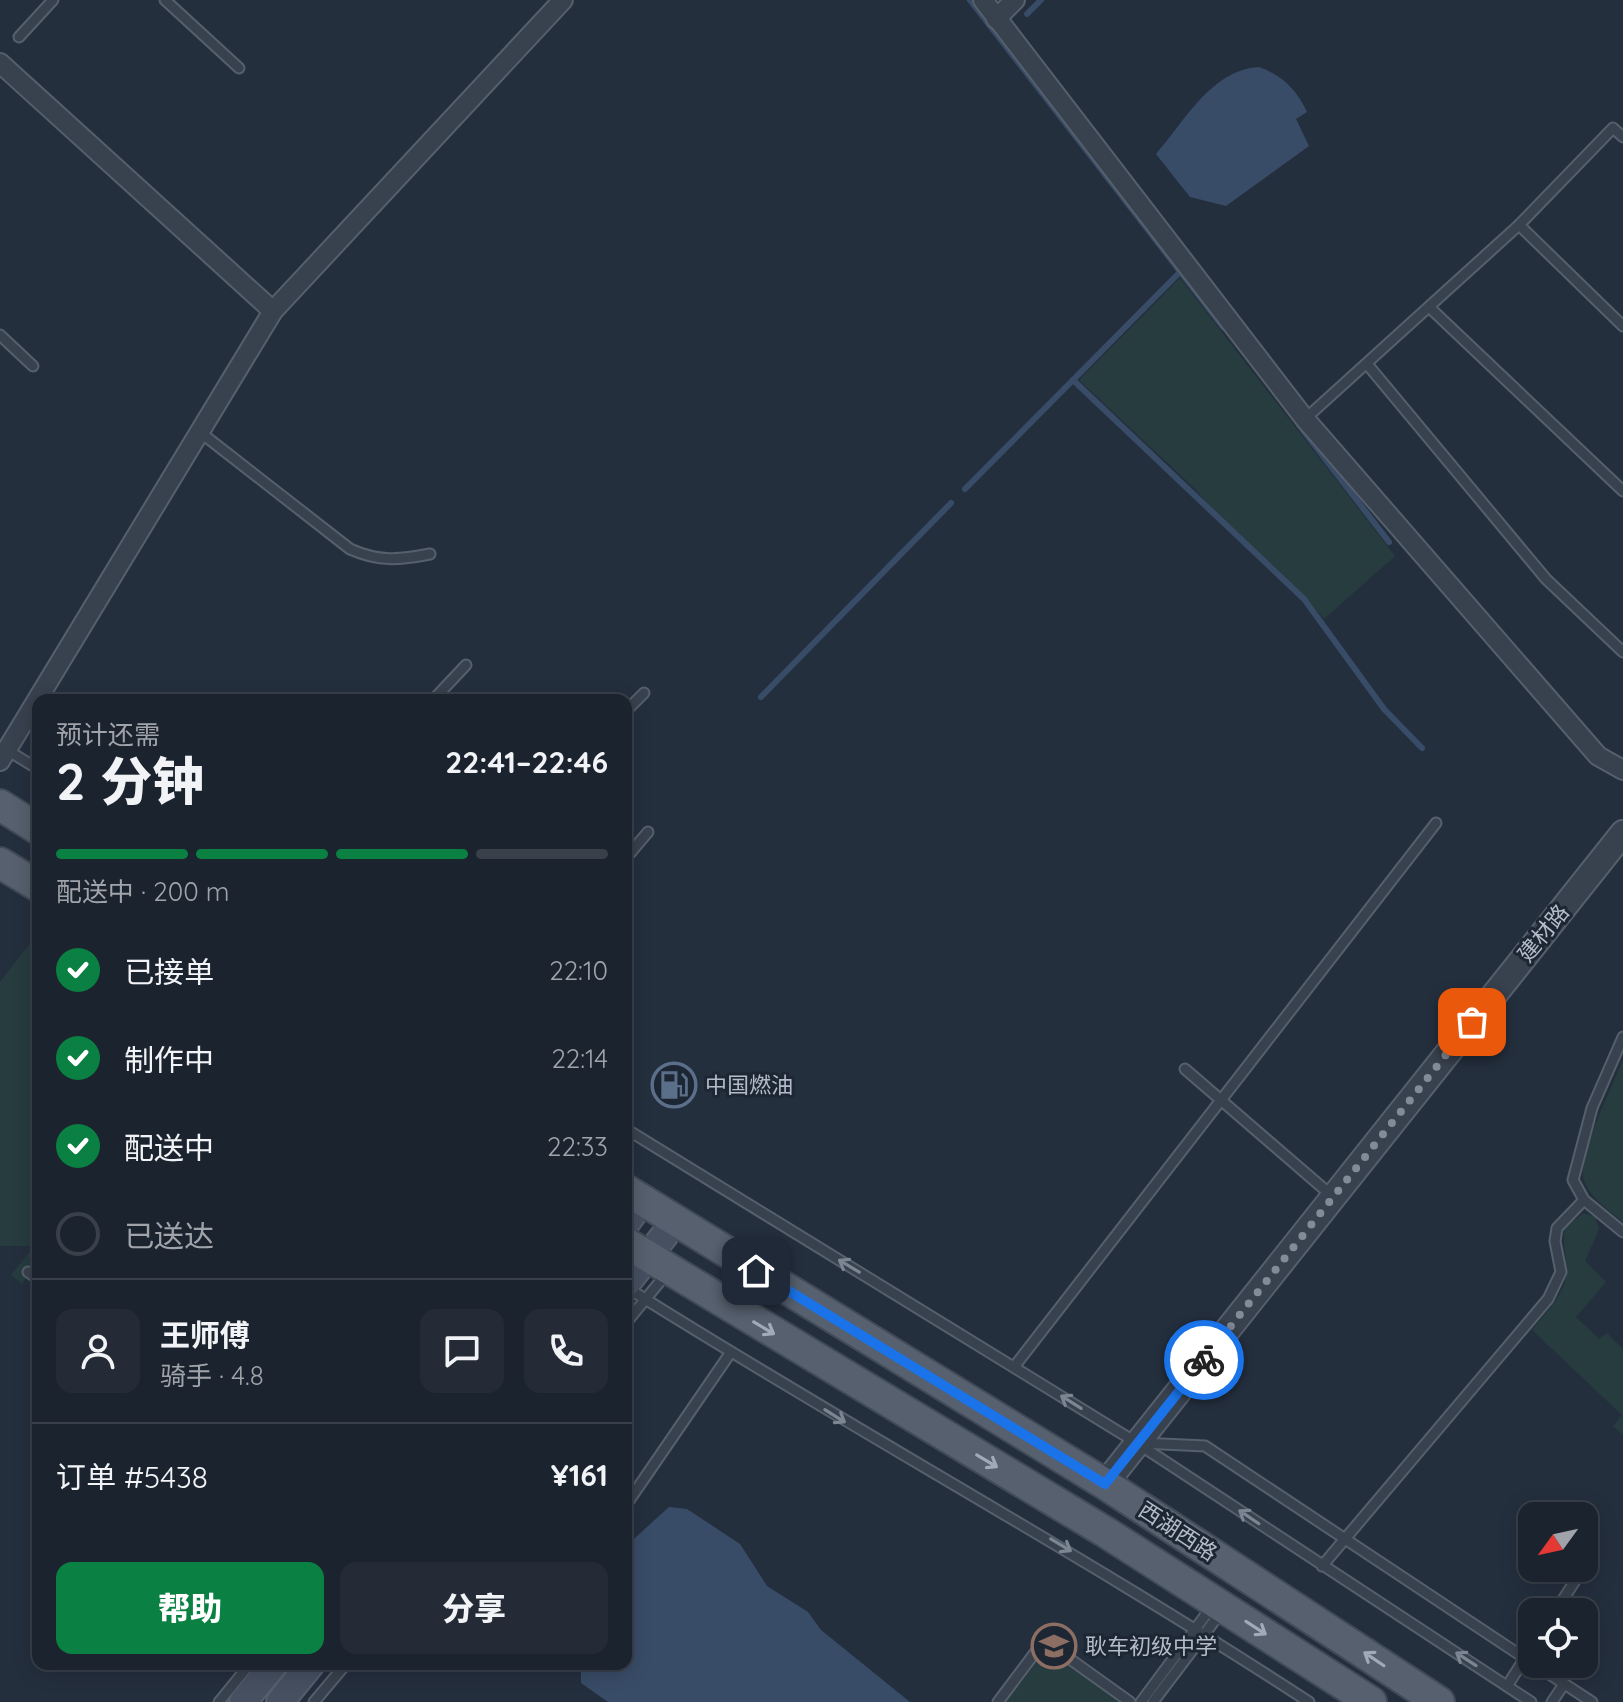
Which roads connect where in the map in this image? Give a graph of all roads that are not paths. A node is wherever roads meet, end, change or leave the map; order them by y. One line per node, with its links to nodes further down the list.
1 (53, 0): 7 (lane)
2 (165, 0): 9 (lane)
3 (563, 0): 13 (street)
4 (983, 0): 6 (street)
5 (1015, 0): 6 (street)
6 (996, 19): 18 (street)
7 (19, 37)
8 (0, 63): 13 (street)
9 (239, 68)
10 (1623, 137): 11 (lane)
11 (1519, 225): 12 (lane); 14 (lane)
12 (1429, 307): 16 (lane); 20 (lane)
13 (273, 311): 19 (street)
14 (1623, 326)
15 (0, 335): 17 (lane)
16 (1367, 364): 18 (lane); 22 (lane)
17 (33, 366)
18 (1305, 419): 31 (street)
19 (200, 432): 21 (lane); 25 (street)
20 (1623, 491)
21 (430, 554)
22 (1623, 652)
23 (466, 665): 26 (lane)
24 (644, 693): 28 (lane)
25 (38, 694)
26 (439, 694)
27 (32, 704): 29 (street)
28 (632, 705)
29 (2, 752): 30 (lane)
30 (32, 766)
31 (1623, 770)
32 (0, 805): 34 (main road)
33 (1436, 823): 42 (lane)
34 (32, 825)
35 (648, 832): 37 (lane)
36 (1623, 833): 44 (street, 建材路)
37 (632, 851)
38 (0, 863): 39 (main road)
39 (32, 882)
40 (1623, 1037): 45 (lane)
41 (1185, 1069): 42 (lane)
42 (1221, 1100): 44 (lane); 54 (lane)
43 (632, 1133): 54 (lane, one-way to 43)
44 (1334, 1197): 55 (street, 建材路)
45 (1584, 1200): 48 (lane); 58 (lane)
46 (632, 1204): 47 (main road, 西湖西路)
47 (675, 1222): 49 (main road); 56 (main road, 西湖西路)
48 (1623, 1232)
49 (648, 1257): 52 (main road); 60 (main road, 西湖西路, one-way to 60)
50 (28, 1272): 51 (lane)
51 (32, 1275)
52 (632, 1290): 53 (lane)
53 (731, 1352): 57 (lane); 61 (lane, one-way to 61)
54 (1014, 1367): 55 (lane, one-way to 54)
55 (1137, 1443): 56 (street, 建材路); 58 (lane); 59 (lane, one-way to 55)
56 (1105, 1484): 81 (main road, 西湖西路, one-way to 56)
57 (632, 1496)
58 (1346, 1538): 59 (lane); 62 (lane)
59 (1322, 1566): 70 (lane, one-way to 59)
60 (1220, 1606): 61 (lane); 80 (main road, 西湖西路, one-way to 80)
61 (1200, 1632): 77 (lane); 78 (lane); 79 (lane)
62 (1518, 1654)
63 (245, 1670): 71 (lane)
64 (269, 1670): 72 (main road)
65 (306, 1670): 73 (main road)
66 (341, 1670): 74 (lane)
67 (1518, 1675): 70 (lane)
68 (1555, 1678): 69 (lane)
69 (1564, 1684): 83 (lane); 84 (lane)
70 (1507, 1686): 82 (lane)
71 (219, 1702)
72 (243, 1702)
73 (280, 1702)
74 (314, 1702)
75 (998, 1702): 76 (lane)
76 (1130, 1702)
77 (1141, 1702)
78 (1153, 1702)
79 (1309, 1702)
80 (1371, 1702)
81 (1439, 1702)
82 (1531, 1702)
83 (1552, 1702)
84 (1592, 1702)

